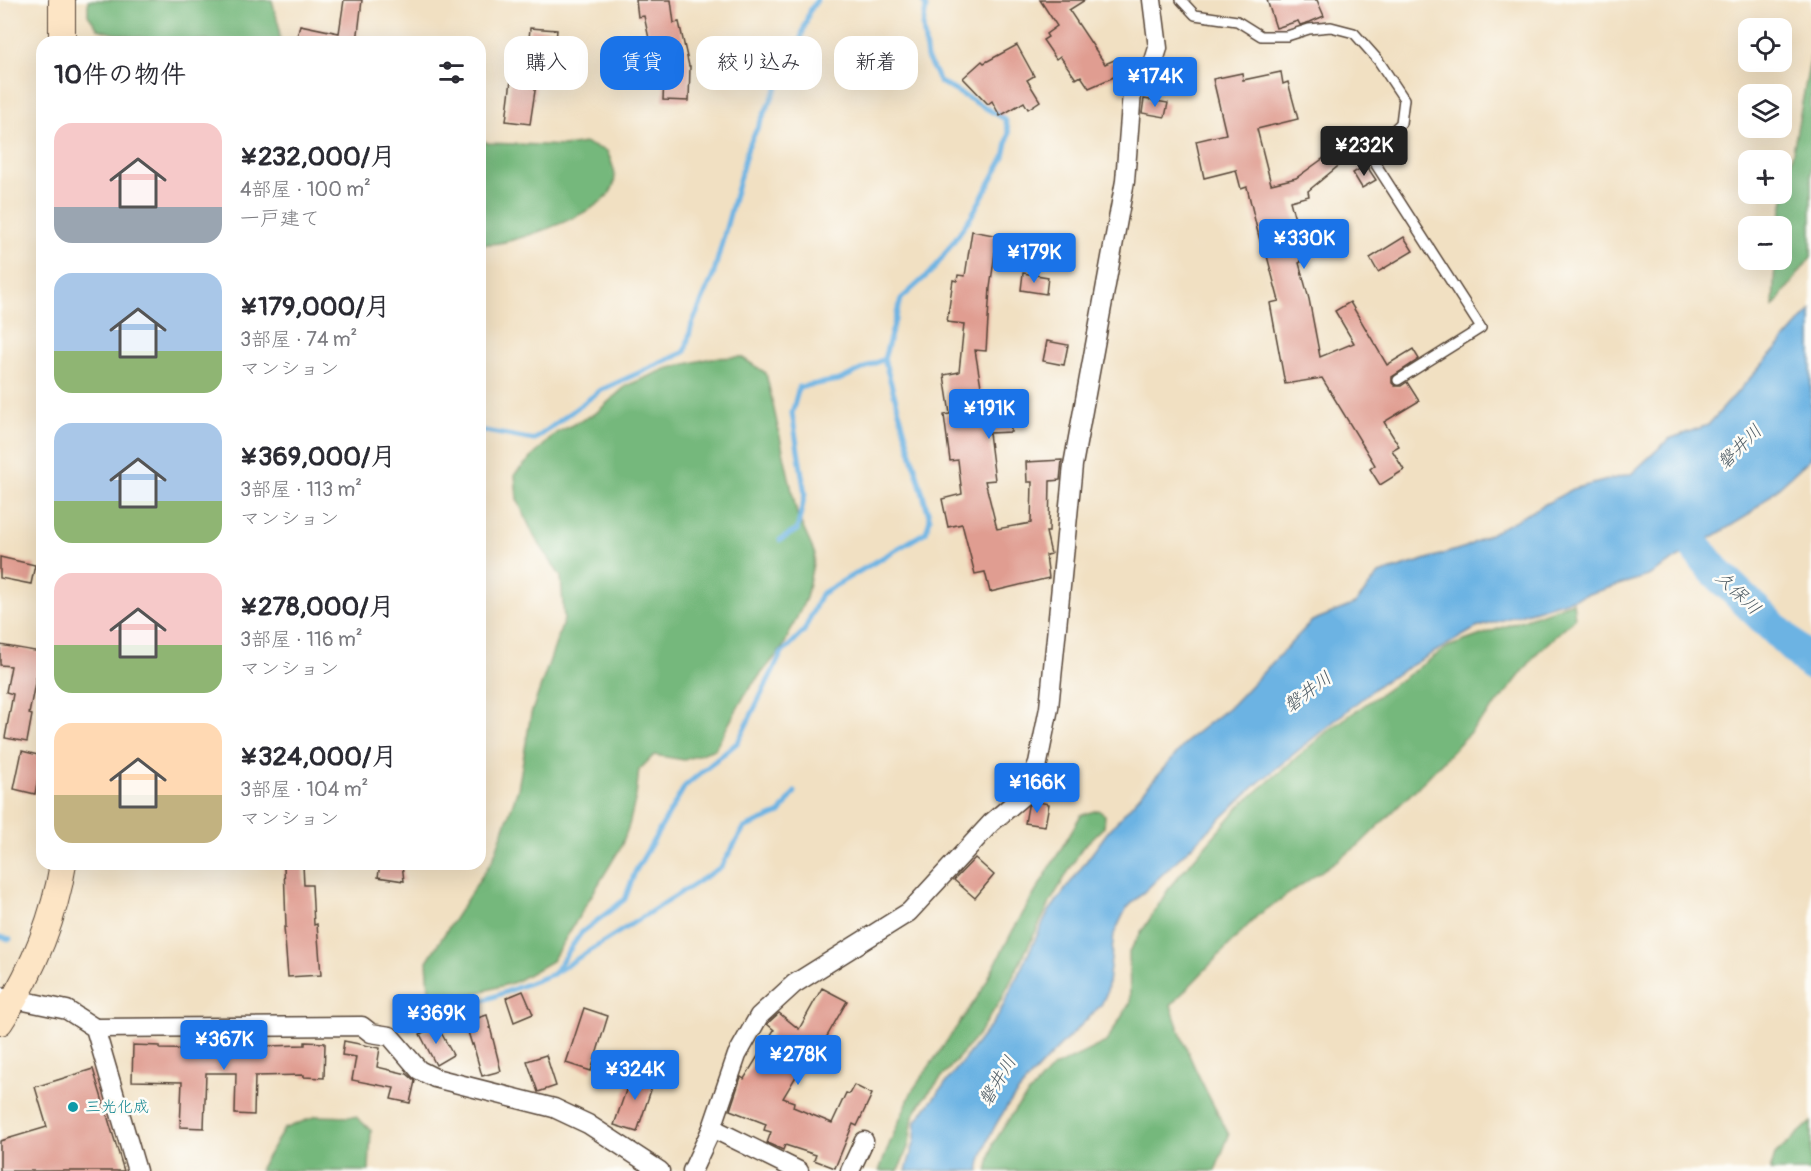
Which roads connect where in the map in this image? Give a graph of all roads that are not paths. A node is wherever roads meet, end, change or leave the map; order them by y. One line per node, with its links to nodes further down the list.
1 (62, 0): 4 (street)
2 (1152, 0): 10 (street)
3 (1181, 0): 5 (lane)
4 (62, 36)
5 (1398, 380)
6 (62, 870): 7 (street)
7 (8, 998): 8 (street); 9 (street)
8 (0, 1022)
9 (95, 1028): 12 (street); 13 (street)
10 (712, 1128): 14 (street); 15 (street)
11 (864, 1141): 16 (street)
12 (137, 1171)
13 (660, 1171)
14 (692, 1171)
15 (799, 1171)
16 (850, 1171)

